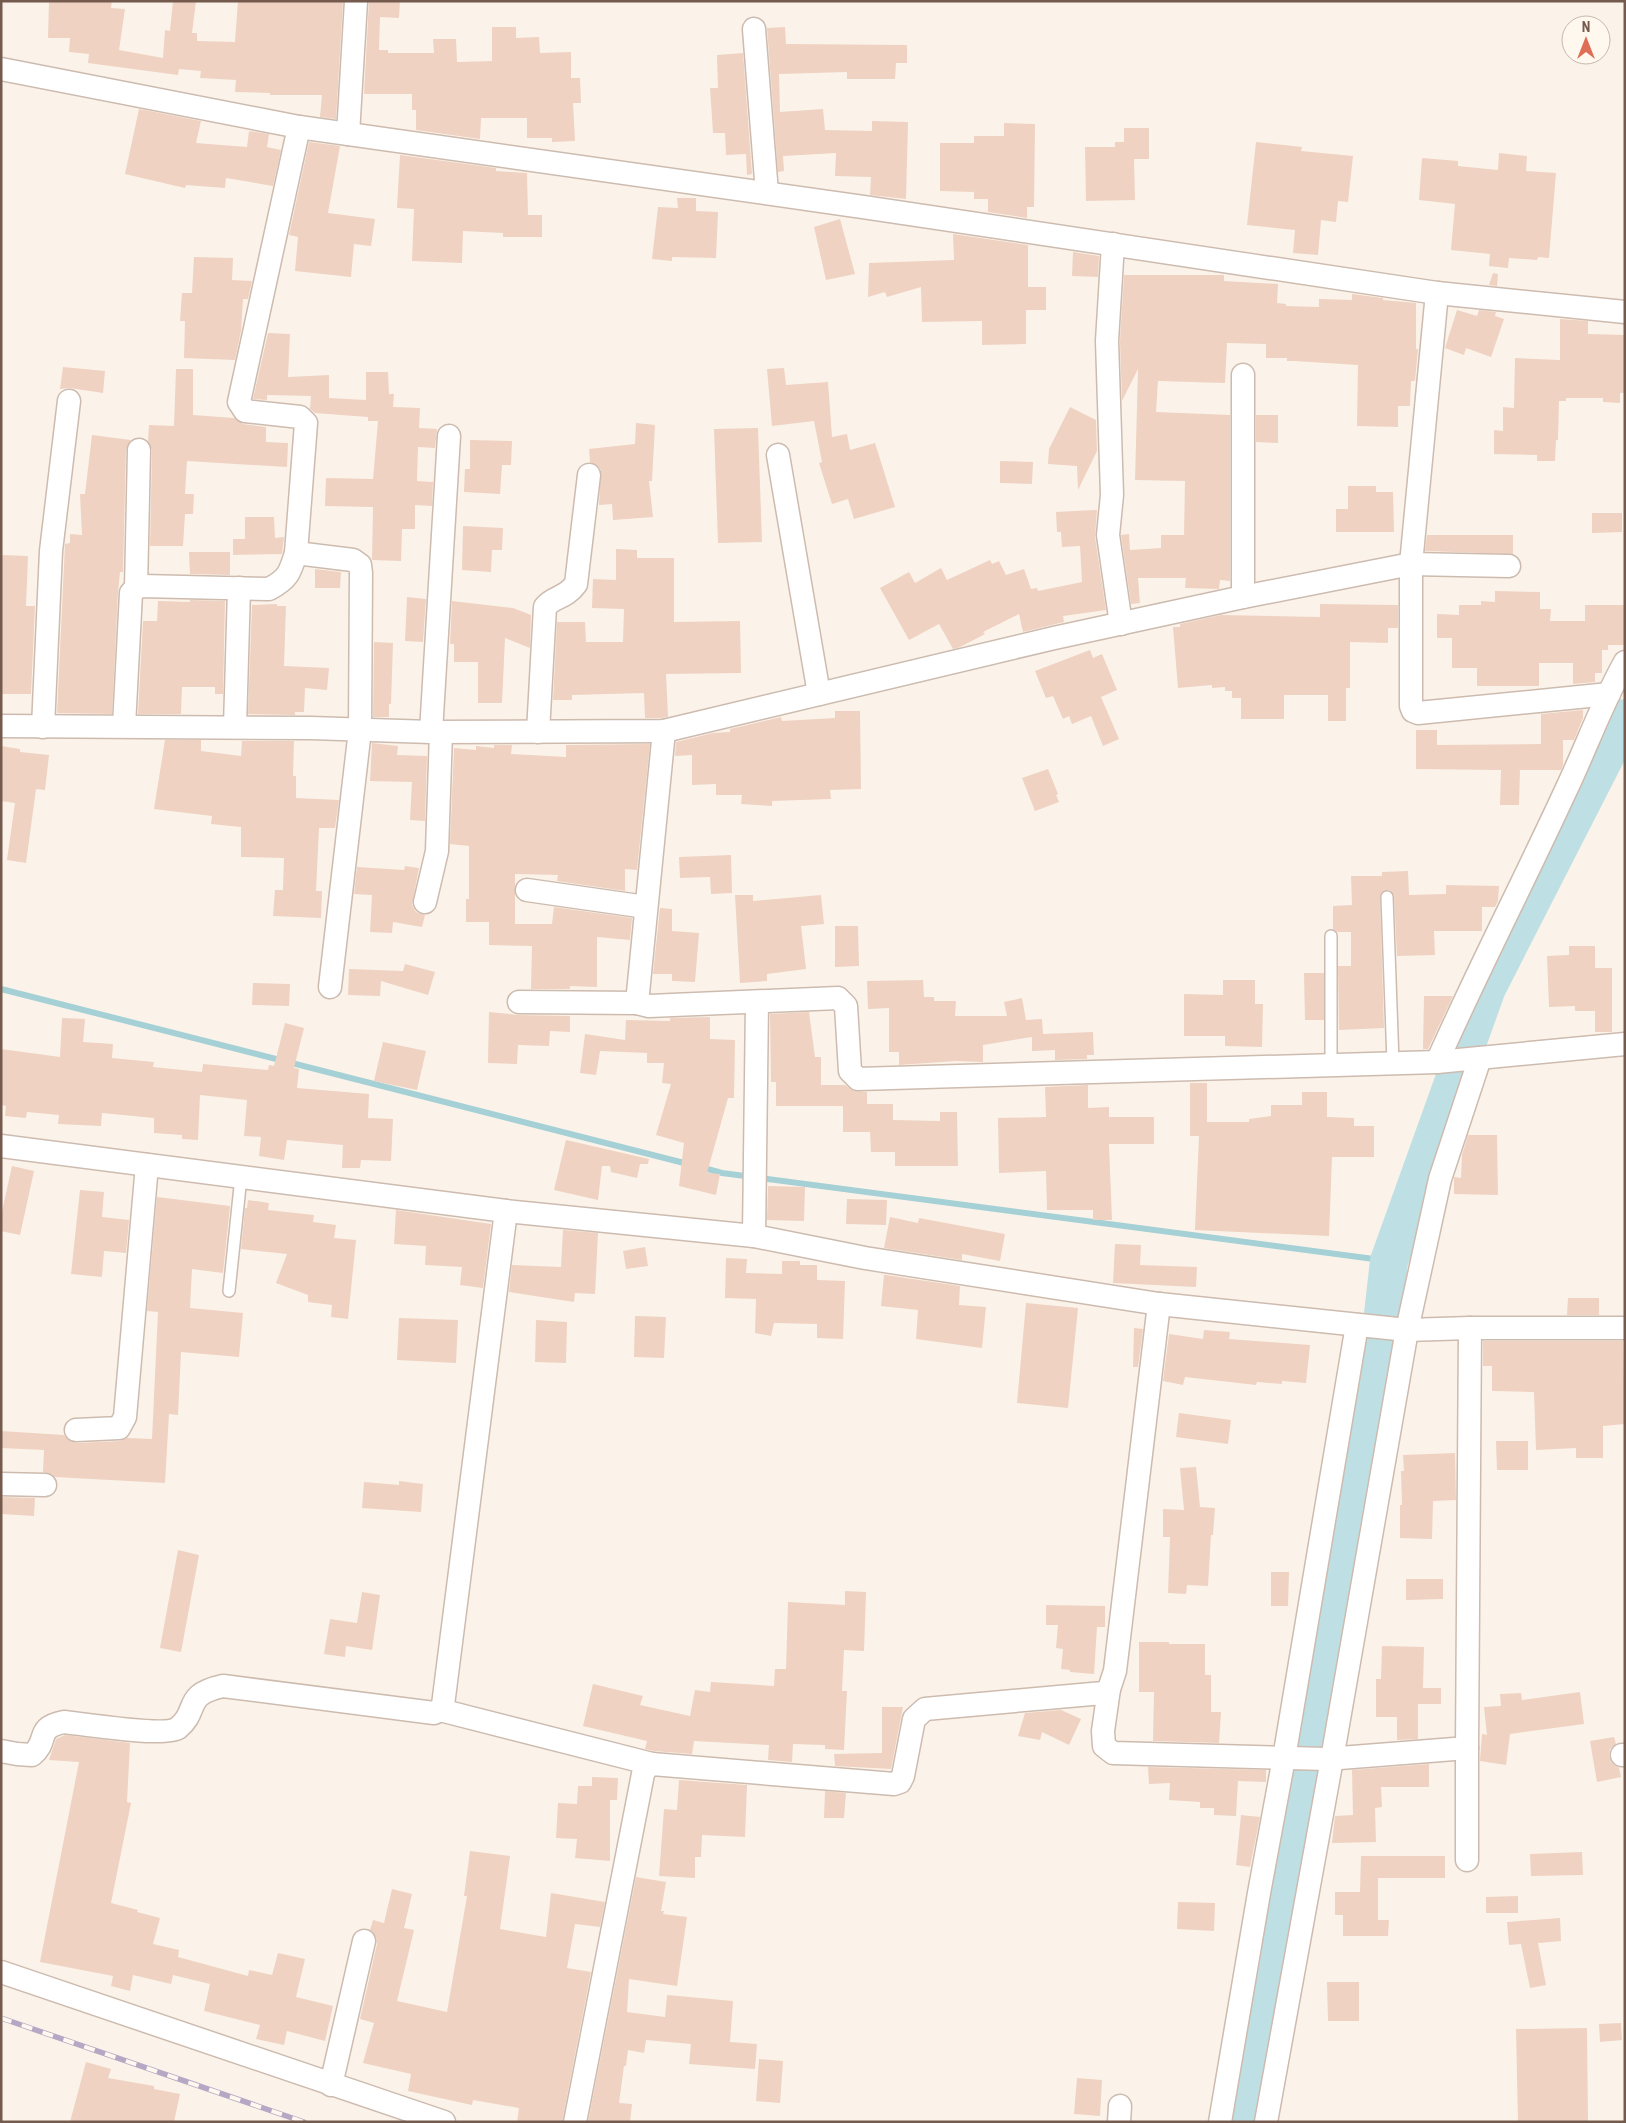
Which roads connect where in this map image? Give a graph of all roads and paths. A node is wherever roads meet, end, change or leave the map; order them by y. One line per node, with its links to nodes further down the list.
1 (356, 1): 5 (street)
2 (754, 29): 6 (street)
3 (1, 69): 4 (street)
4 (299, 127): 5 (street); 16 (street)
5 (348, 134): 6 (street)
6 (767, 193): 7 (street)
7 (1113, 244): 8 (street); 22 (street)
8 (1437, 293): 9 (street); 17 (street)
9 (1625, 312)
10 (1243, 375): 21 (street)
11 (68, 402): 28 (street)
12 (449, 436): 32 (street)
13 (139, 450): 19 (street)
14 (778, 455): 25 (street)
15 (589, 474): 33 (street)
16 (296, 553): 20 (street); 30 (street)
17 (1411, 564): 18 (street); 21 (street); 24 (street)
18 (1510, 566)
19 (136, 588): 20 (street); 27 (street)
20 (239, 588): 29 (street)
21 (1243, 597): 22 (street)
22 (1121, 624): 25 (street)
23 (1625, 662): 24 (street)
24 (1616, 686): 45 (street)
25 (819, 694): 31 (street)
26 (1, 726): 28 (street)
27 (124, 726): 28 (street); 29 (street)
28 (43, 727)
29 (236, 727): 30 (street)
30 (360, 730): 32 (street); 39 (street)
31 (664, 731): 33 (street); 37 (street)
32 (436, 732): 33 (street); 36 (street)
33 (538, 732)
34 (526, 890): 37 (street)
35 (1387, 897): 46 (lane)
36 (426, 902)
37 (646, 907): 42 (street)
38 (1331, 936): 47 (lane)
39 (330, 987)
40 (519, 1002): 42 (street)
41 (757, 1002): 42 (street); 47 (street); 52 (street)
42 (637, 1003)
43 (1625, 1044): 44 (street)
44 (1476, 1058): 45 (street); 55 (street)
45 (1439, 1061): 46 (street)
46 (1393, 1062): 47 (street)
47 (1331, 1065)
48 (1, 1146): 49 (street)
49 (147, 1165): 50 (street); 58 (street)
50 (241, 1177): 51 (street); 53 (lane)
51 (506, 1211): 52 (street); 62 (street)
52 (754, 1236): 54 (street)
53 (228, 1290)
54 (1159, 1304): 55 (street); 61 (street)
55 (1383, 1327): 56 (street); 65 (street); 66 (street)
56 (1470, 1328): 57 (street); 63 (street)
57 (1625, 1328)
58 (76, 1430)
59 (1, 1484): 60 (street)
60 (45, 1485)
61 (1109, 1689): 65 (street); 67 (street)
62 (440, 1710): 64 (street); 67 (street)
63 (1467, 1748): 66 (street); 68 (street)
64 (1, 1751)
65 (1289, 1758): 66 (street); 74 (street)
66 (1330, 1759): 75 (street)
67 (652, 1764): 73 (street)
68 (1467, 1860)
69 (364, 1941): 71 (street)
70 (1, 1972): 71 (street)
71 (331, 2085): 72 (street)
72 (444, 2122)
73 (575, 2122)
74 (1220, 2122)
75 (1266, 2122)

